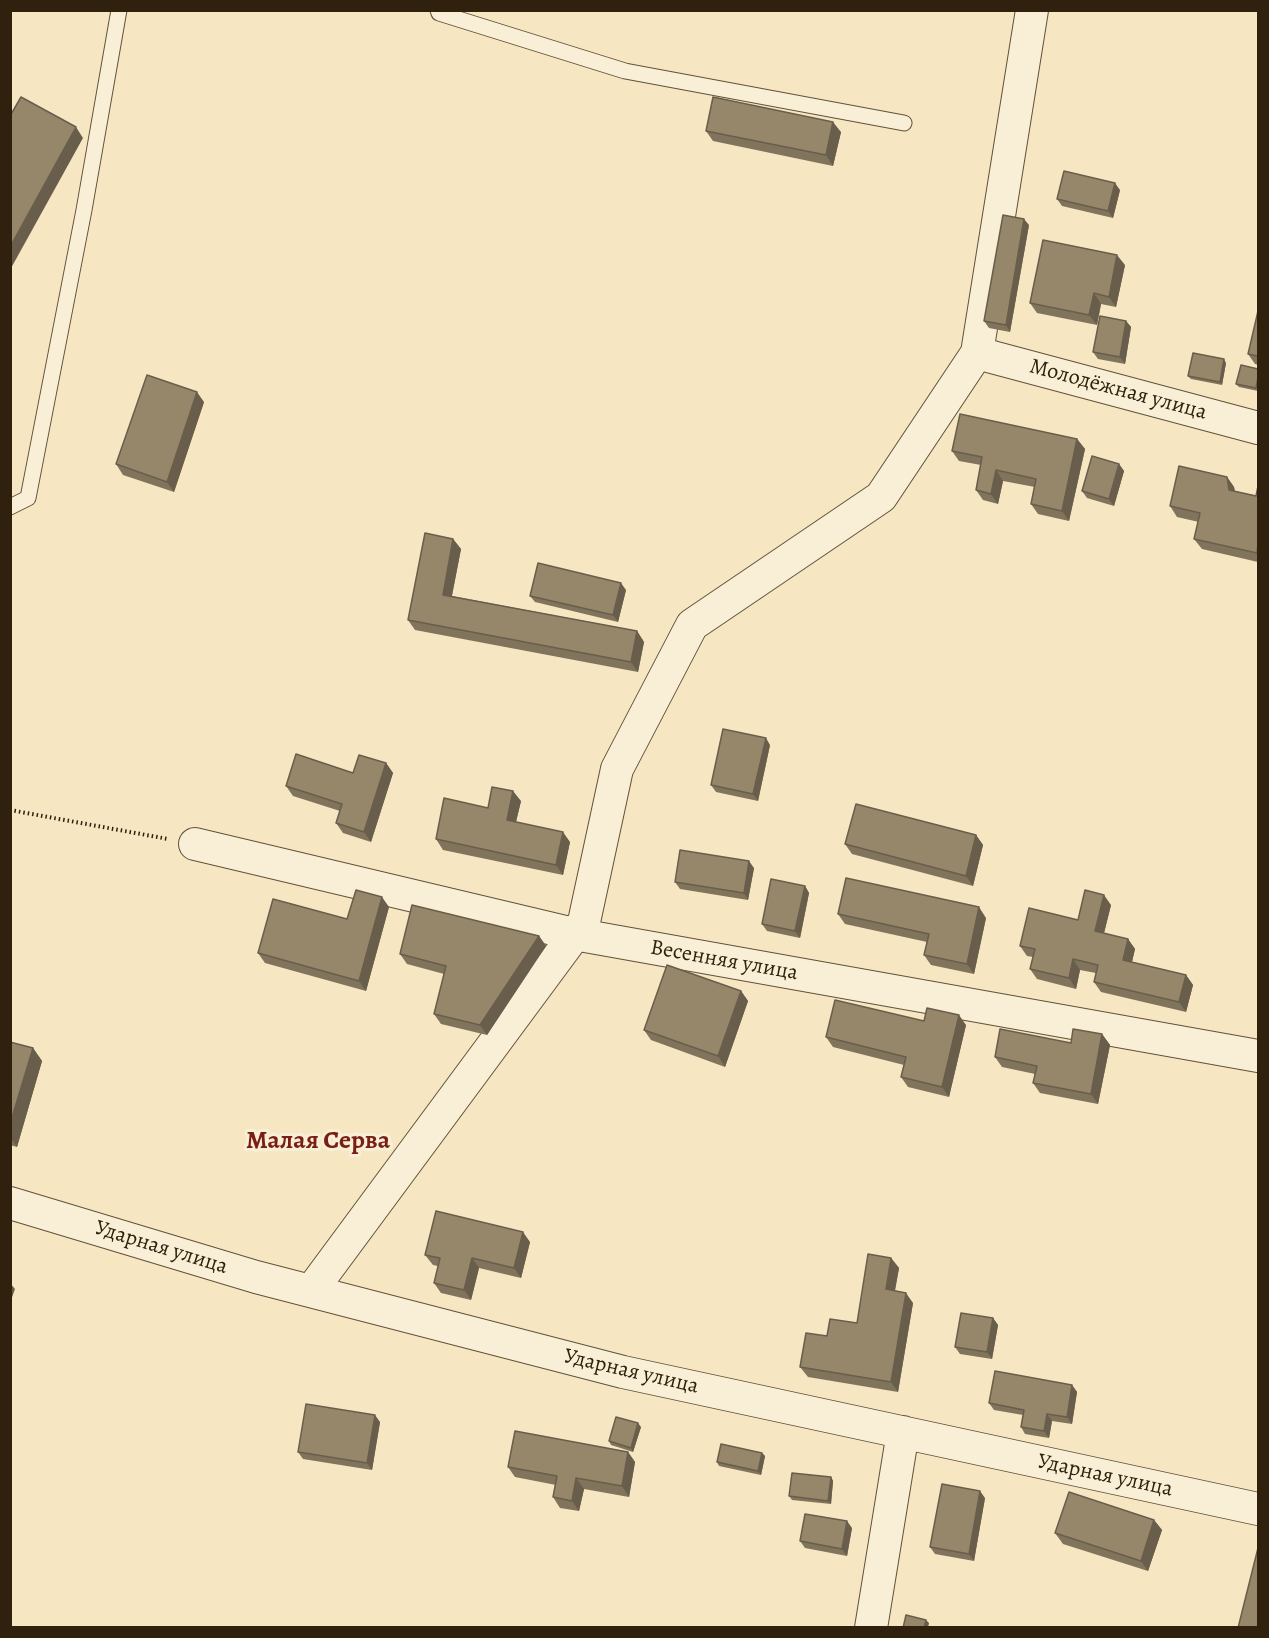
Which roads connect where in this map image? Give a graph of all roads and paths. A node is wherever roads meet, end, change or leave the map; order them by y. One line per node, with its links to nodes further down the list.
1 (119, 10): 7 (lane)
2 (438, 10): 4 (lane)
3 (1032, 10): 5 (street)
4 (904, 123)
5 (977, 353): 6 (street, Молодёжная улица); 10 (street)
6 (1258, 428)
7 (10, 507)
8 (10, 810): 9 (path)
9 (195, 844): 10 (street, Весенняя улица)
10 (574, 934): 11 (street, Весенняя улица); 13 (street)
11 (1258, 1056)
12 (10, 1203): 13 (street, Ударная улица)
13 (311, 1291): 14 (street, Ударная улица)
14 (903, 1432): 15 (street, Ударная улица); 16 (street)
15 (1258, 1509)
16 (871, 1628)

